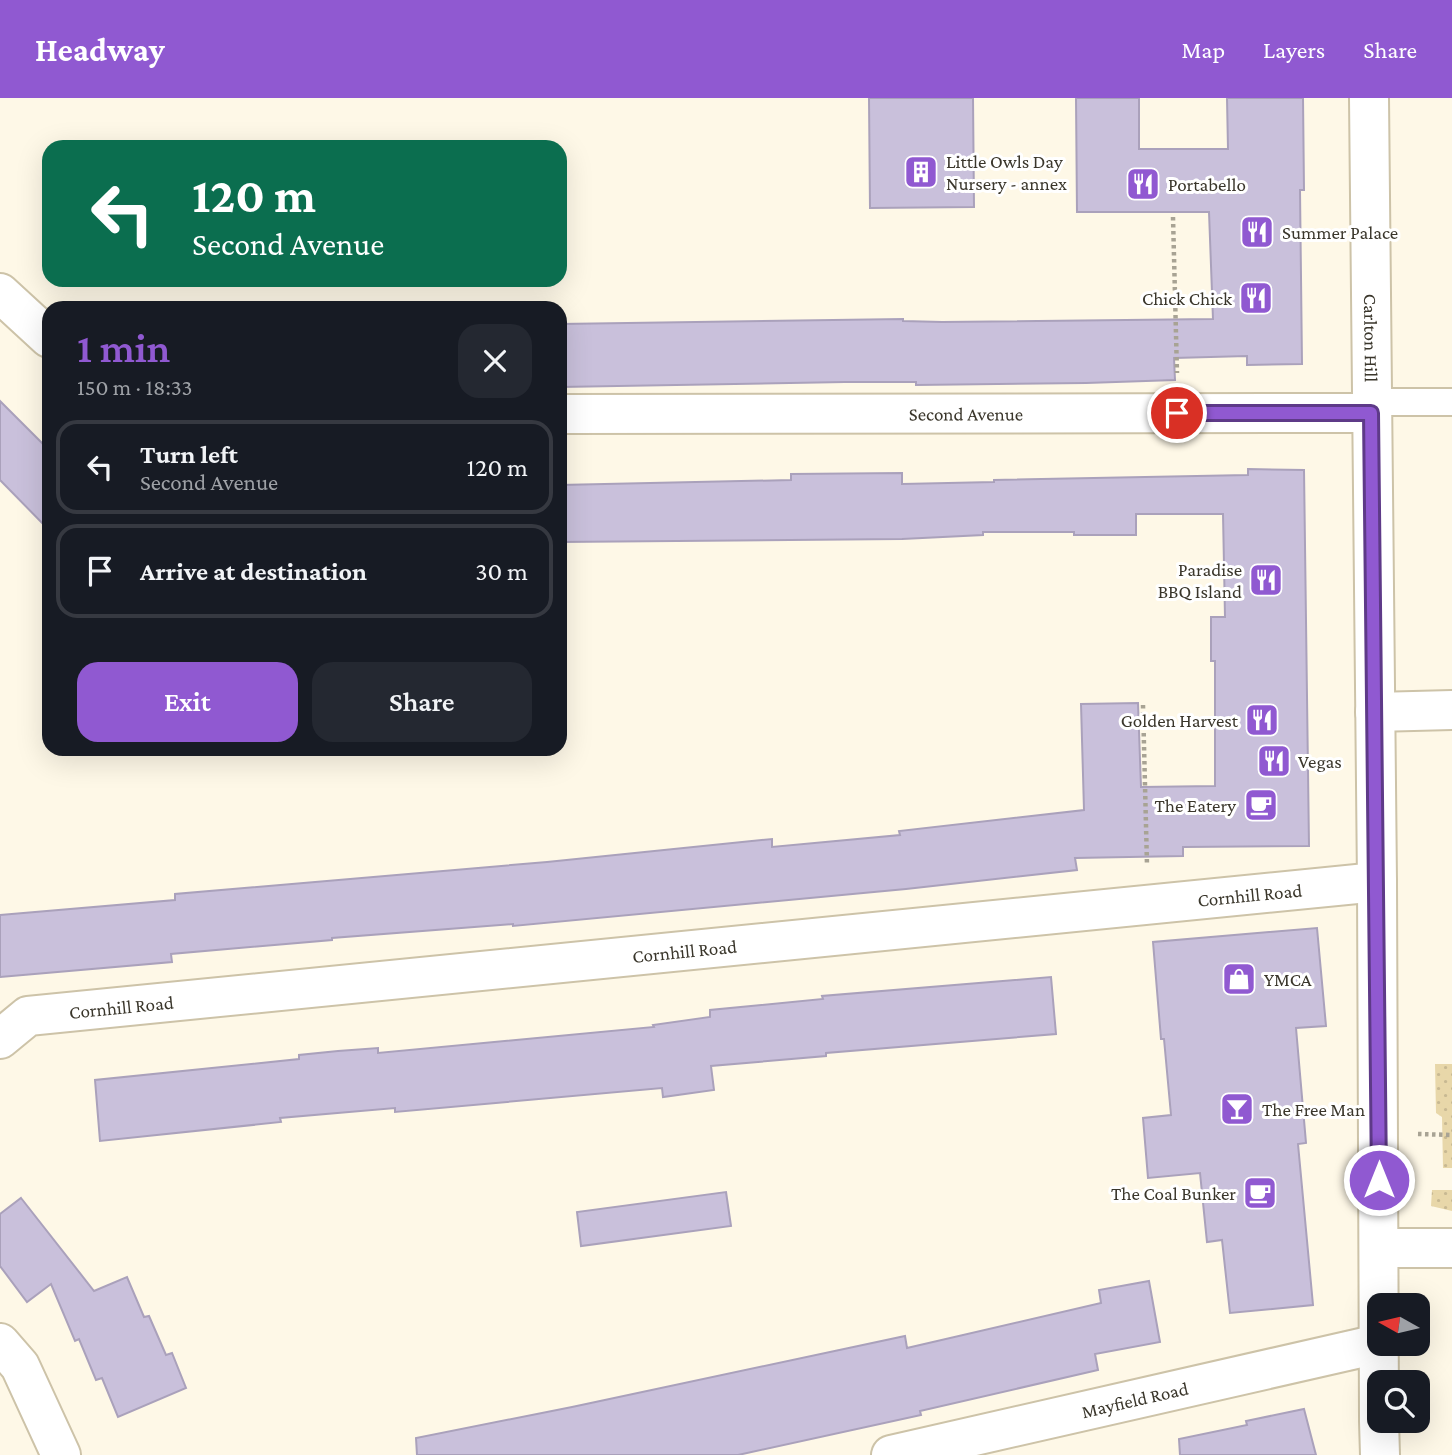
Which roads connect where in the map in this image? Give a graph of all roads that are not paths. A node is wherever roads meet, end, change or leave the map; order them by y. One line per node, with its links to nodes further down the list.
1 (1369, 98): 5 (street, Carlton Hill)
2 (0, 293): 3 (street)
3 (42, 332)
4 (1452, 402): 5 (lane)
5 (1371, 408): 6 (street, Second Avenue); 8 (street, Carlton Hill)
6 (567, 414)
7 (1452, 710): 8 (street)
8 (1374, 712): 9 (street, Carlton Hill)
9 (1377, 882): 10 (street, Cornhill Road); 11 (street, Carlton Hill)
10 (0, 1039)
11 (1379, 1248): 12 (street); 13 (street, Carlton Hill)
12 (1452, 1248)
13 (1379, 1293)
14 (0, 1343): 17 (street)
15 (1367, 1347): 18 (street, Mayfield Road)
16 (1379, 1433): 19 (street, Carlton Hill)
17 (61, 1455)
18 (891, 1455)
19 (1380, 1455)

